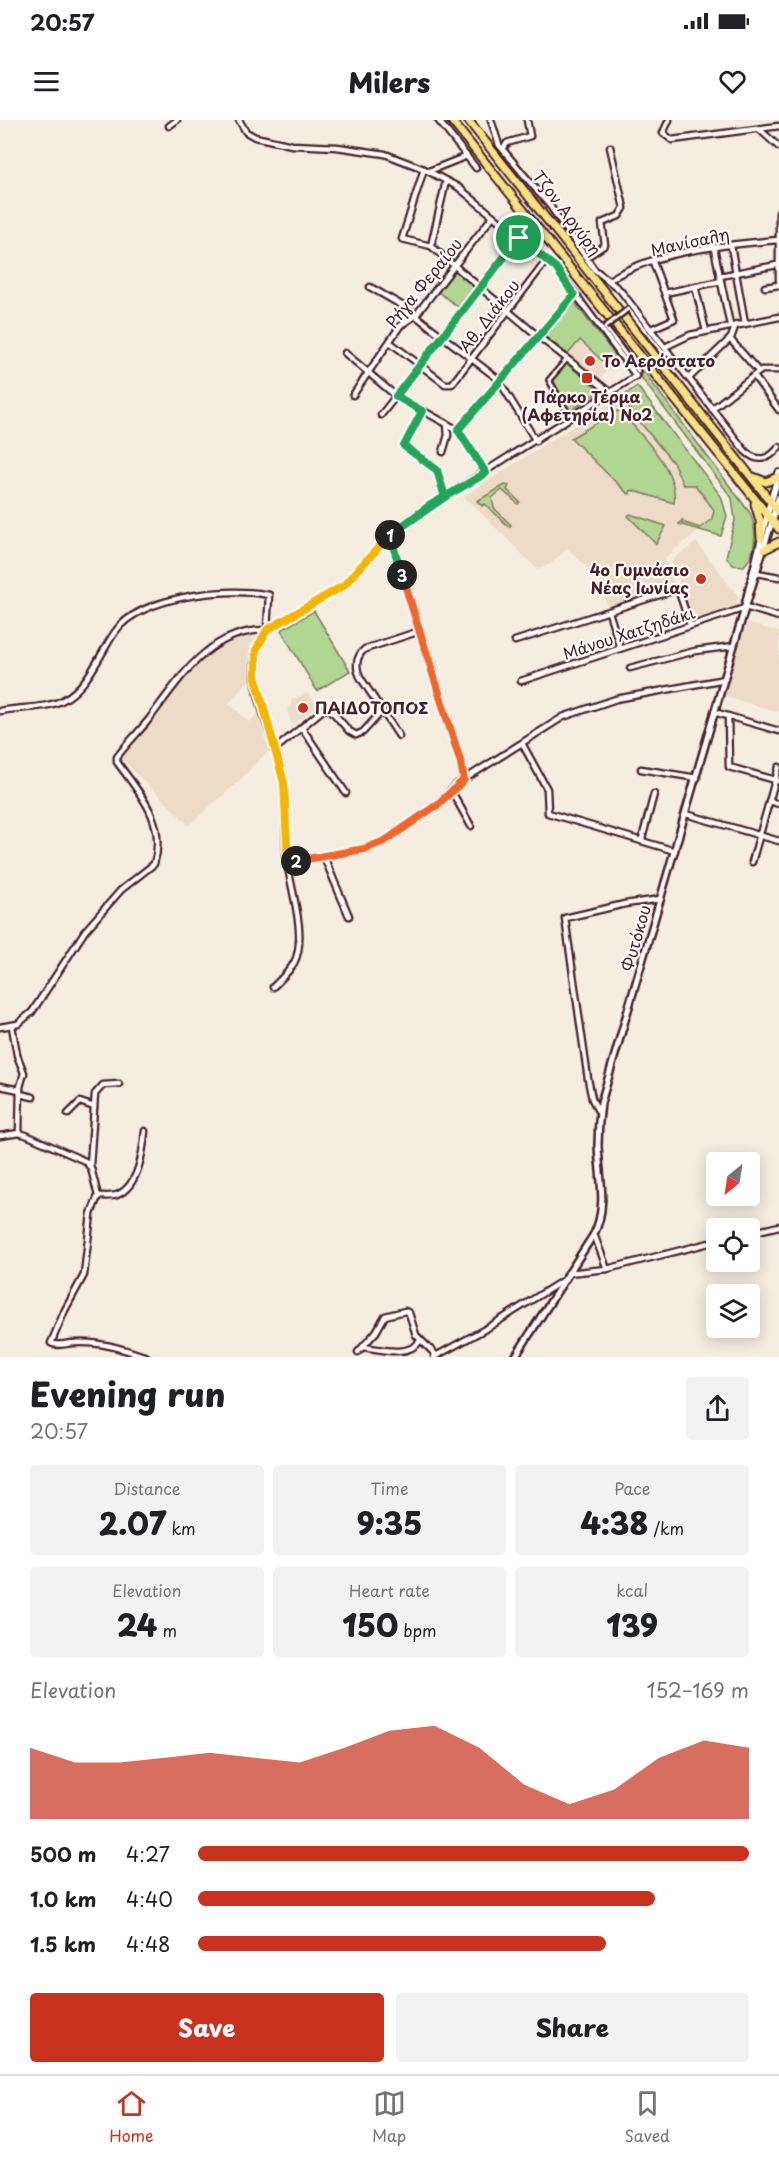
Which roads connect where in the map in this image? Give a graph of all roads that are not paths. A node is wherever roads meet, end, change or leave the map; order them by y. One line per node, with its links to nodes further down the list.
1 (177, 120): 9 (street)
2 (239, 120): 17 (street)
3 (438, 120): 15 (street)
4 (451, 120): 81 (main road)
5 (468, 120): 78 (main road)
6 (491, 120): 14 (street, Τζον Αργύρη)
7 (527, 120): 14 (street)
8 (669, 120): 11 (street)
9 (169, 126)
10 (779, 126): 11 (street)
11 (759, 129): 13 (street)
12 (610, 147): 26 (street)
13 (779, 147)
14 (502, 149): 26 (street, Τζον Αργύρη)
15 (467, 156): 16 (street); 17 (street)
16 (476, 168)
17 (426, 170): 18 (street); 23 (street)
18 (446, 181): 20 (street); 23 (street)
19 (779, 212): 22 (street)
20 (493, 216): 21 (street); 30 (street, Ρήγα Φεραίου)
21 (519, 238): 27 (street); 38 (street)
22 (779, 240): 24 (street, Μανίσαλη); 29 (street)
23 (430, 246): 30 (street)
24 (731, 246): 25 (street, Μανίσαλη); 31 (street)
25 (714, 248): 28 (street, Μανίσαλη); 32 (street)
26 (587, 257): 33 (street, Τζον Αργύρη)
27 (547, 260): 40 (street); 41 (street, Αθ. Διάκου)
28 (653, 262): 33 (street, Μανίσαλη); 39 (street)
29 (777, 265): 31 (street); 34 (street)
30 (454, 266): 38 (street); 42 (street, Ρήγα Φεραίου)
31 (736, 272): 32 (street); 44 (street)
32 (721, 278): 35 (street); 45 (street)
33 (609, 280): 46 (street, Τζον Αργύρη)
34 (779, 283): 37 (street)
35 (695, 286): 39 (street); 47 (street)
36 (370, 287): 42 (street)
37 (765, 287)
38 (481, 289): 41 (street); 48 (street)
39 (665, 293): 46 (street)
40 (574, 295): 49 (street); 59 (street)
41 (508, 311): 49 (street); 54 (street, Αθ. Διάκου)
42 (416, 315): 48 (street); 51 (street, Ρήγα Φεραίου)
43 (779, 317): 44 (street)
44 (745, 323): 45 (street)
45 (733, 325): 47 (street); 50 (street)
46 (651, 329): 52 (street, Τζον Αργύρη)
47 (706, 331): 52 (street)
48 (444, 336): 54 (street); 56 (street)
49 (538, 337): 55 (street); 63 (street)
50 (730, 339): 58 (street); 62 (street)
51 (391, 343): 56 (street); 60 (street, Ρήγα Φεραίου)
52 (667, 349): 59 (street, bridge); 62 (street, Τζον Αργύρη)
53 (345, 353): 60 (street)
54 (472, 357): 56 (street, Αθ. Διάκου); 63 (street)
55 (567, 359): 64 (street); 71 (street)
56 (420, 366): 66 (street)
57 (779, 370): 58 (street)
58 (759, 372): 61 (street)
59 (637, 373): 64 (street)
60 (368, 375): 65 (street, Ρήγα Φεραίου); 66 (street)
61 (754, 376): 67 (street); 69 (street)
62 (688, 378): 67 (street, Τζον Αργύρη)
63 (501, 381): 73 (street); 74 (street)
64 (611, 393): 71 (street)
65 (353, 395)
66 (396, 396): 68 (street); 70 (street)
67 (712, 409): 75 (street, Τζον Αργύρη)
68 (422, 411): 72 (street); 80 (street)
69 (779, 411)
70 (381, 415)
71 (571, 418): 74 (street)
72 (447, 425): 73 (street); 76 (street)
73 (458, 430): 77 (street)
74 (536, 441): 77 (street)
75 (779, 447)
76 (443, 452)
77 (486, 473): 80 (street)
78 (747, 473): 79 (main road); 83 (main road)
79 (778, 475): 83 (main road, Φυτόκου)
80 (445, 497): 87 (street)
81 (752, 497): 85 (main road); 88 (main road)
82 (779, 498): 84 (main road, Φυτόκου)
83 (771, 502): 84 (main road); 85 (main road, Φυτόκου)
84 (777, 511): 85 (main road, Φυτόκου)
85 (770, 518): 86 (main road); 88 (street, Φυτόκου); 90 (street, Φυτόκου)
86 (779, 529)
87 (390, 535): 97 (street); 98 (street)
88 (761, 538): 93 (street, Φυτόκου)
89 (779, 542): 90 (main road)
90 (765, 549): 91 (street, Φυτόκου)
91 (757, 573): 92 (street); 93 (street, Φυτόκου)
92 (779, 577)
93 (745, 607): 95 (street); 96 (street, Μάνου Χατζηδάκι); 100 (street, Φυτόκου)
94 (609, 612): 96 (street); 99 (street); 101 (street)
95 (779, 616)
96 (690, 625): 101 (street, Μάνου Χατζηδάκι)
97 (267, 630): 106 (street); 113 (street); 136 (street)
98 (420, 632): 105 (street); 117 (street)
99 (515, 641)
100 (734, 646): 102 (street); 103 (street, Φυτόκου)
101 (620, 648): 104 (street, Μάνου Χατζηδάκι)
102 (630, 668)
103 (725, 679): 107 (street, Φυτόκου); 112 (street)
104 (521, 681)
105 (383, 710): 109 (street); 111 (street)
106 (0, 711)
107 (714, 712): 108 (street); 116 (street, Φυτόκου)
108 (728, 716): 110 (street); 118 (street)
109 (302, 728): 113 (street); 120 (street)
110 (779, 731)
111 (399, 736)
112 (523, 745): 117 (street); 127 (street)
113 (274, 750): 132 (street)
114 (779, 767): 118 (street)
115 (641, 769): 116 (street)
116 (697, 778): 124 (street, Φυτόκου)
117 (464, 780): 119 (street)
118 (777, 781): 122 (street)
119 (451, 790): 125 (street); 130 (street)
120 (346, 793)
121 (654, 794): 127 (street)
122 (769, 801): 123 (street); 126 (street)
123 (779, 804)
124 (686, 814): 126 (street); 129 (street, Φυτόκου)
125 (471, 826)
126 (760, 834): 128 (street); 131 (street)
127 (642, 839): 129 (street)
128 (779, 841)
129 (675, 850): 133 (street, Φυτόκου)
130 (324, 857): 132 (street); 134 (street)
131 (752, 862)
132 (288, 863): 135 (street)
133 (662, 899): 144 (street, Φυτόκου); 144 (street)
134 (349, 916)
135 (273, 987)
136 (12, 1026): 137 (street); 140 (street)
137 (0, 1027)
138 (119, 1084): 142 (street)
139 (0, 1086): 140 (street)
140 (20, 1092): 141 (street); 146 (street)
141 (33, 1097)
142 (94, 1107): 143 (street); 148 (street)
143 (68, 1114)
144 (600, 1114): 152 (street, Φυτόκου)
145 (145, 1131): 149 (street)
146 (19, 1133): 147 (street); 148 (street)
147 (0, 1136)
148 (90, 1165): 149 (street)
149 (98, 1196): 161 (street)
150 (779, 1226): 151 (street)
151 (760, 1231)
152 (594, 1234): 154 (street); 155 (street, Φυτόκου)
153 (706, 1244): 154 (street)
154 (607, 1269): 155 (street)
155 (568, 1273): 156 (street, Φυτόκου)
156 (562, 1281): 160 (street); 162 (street, Φυτόκου)
157 (420, 1341): 158 (street); 158 (street); 160 (street)
158 (364, 1347): 159 (street)
159 (358, 1352)
160 (435, 1356)
161 (147, 1357)
162 (515, 1357)

